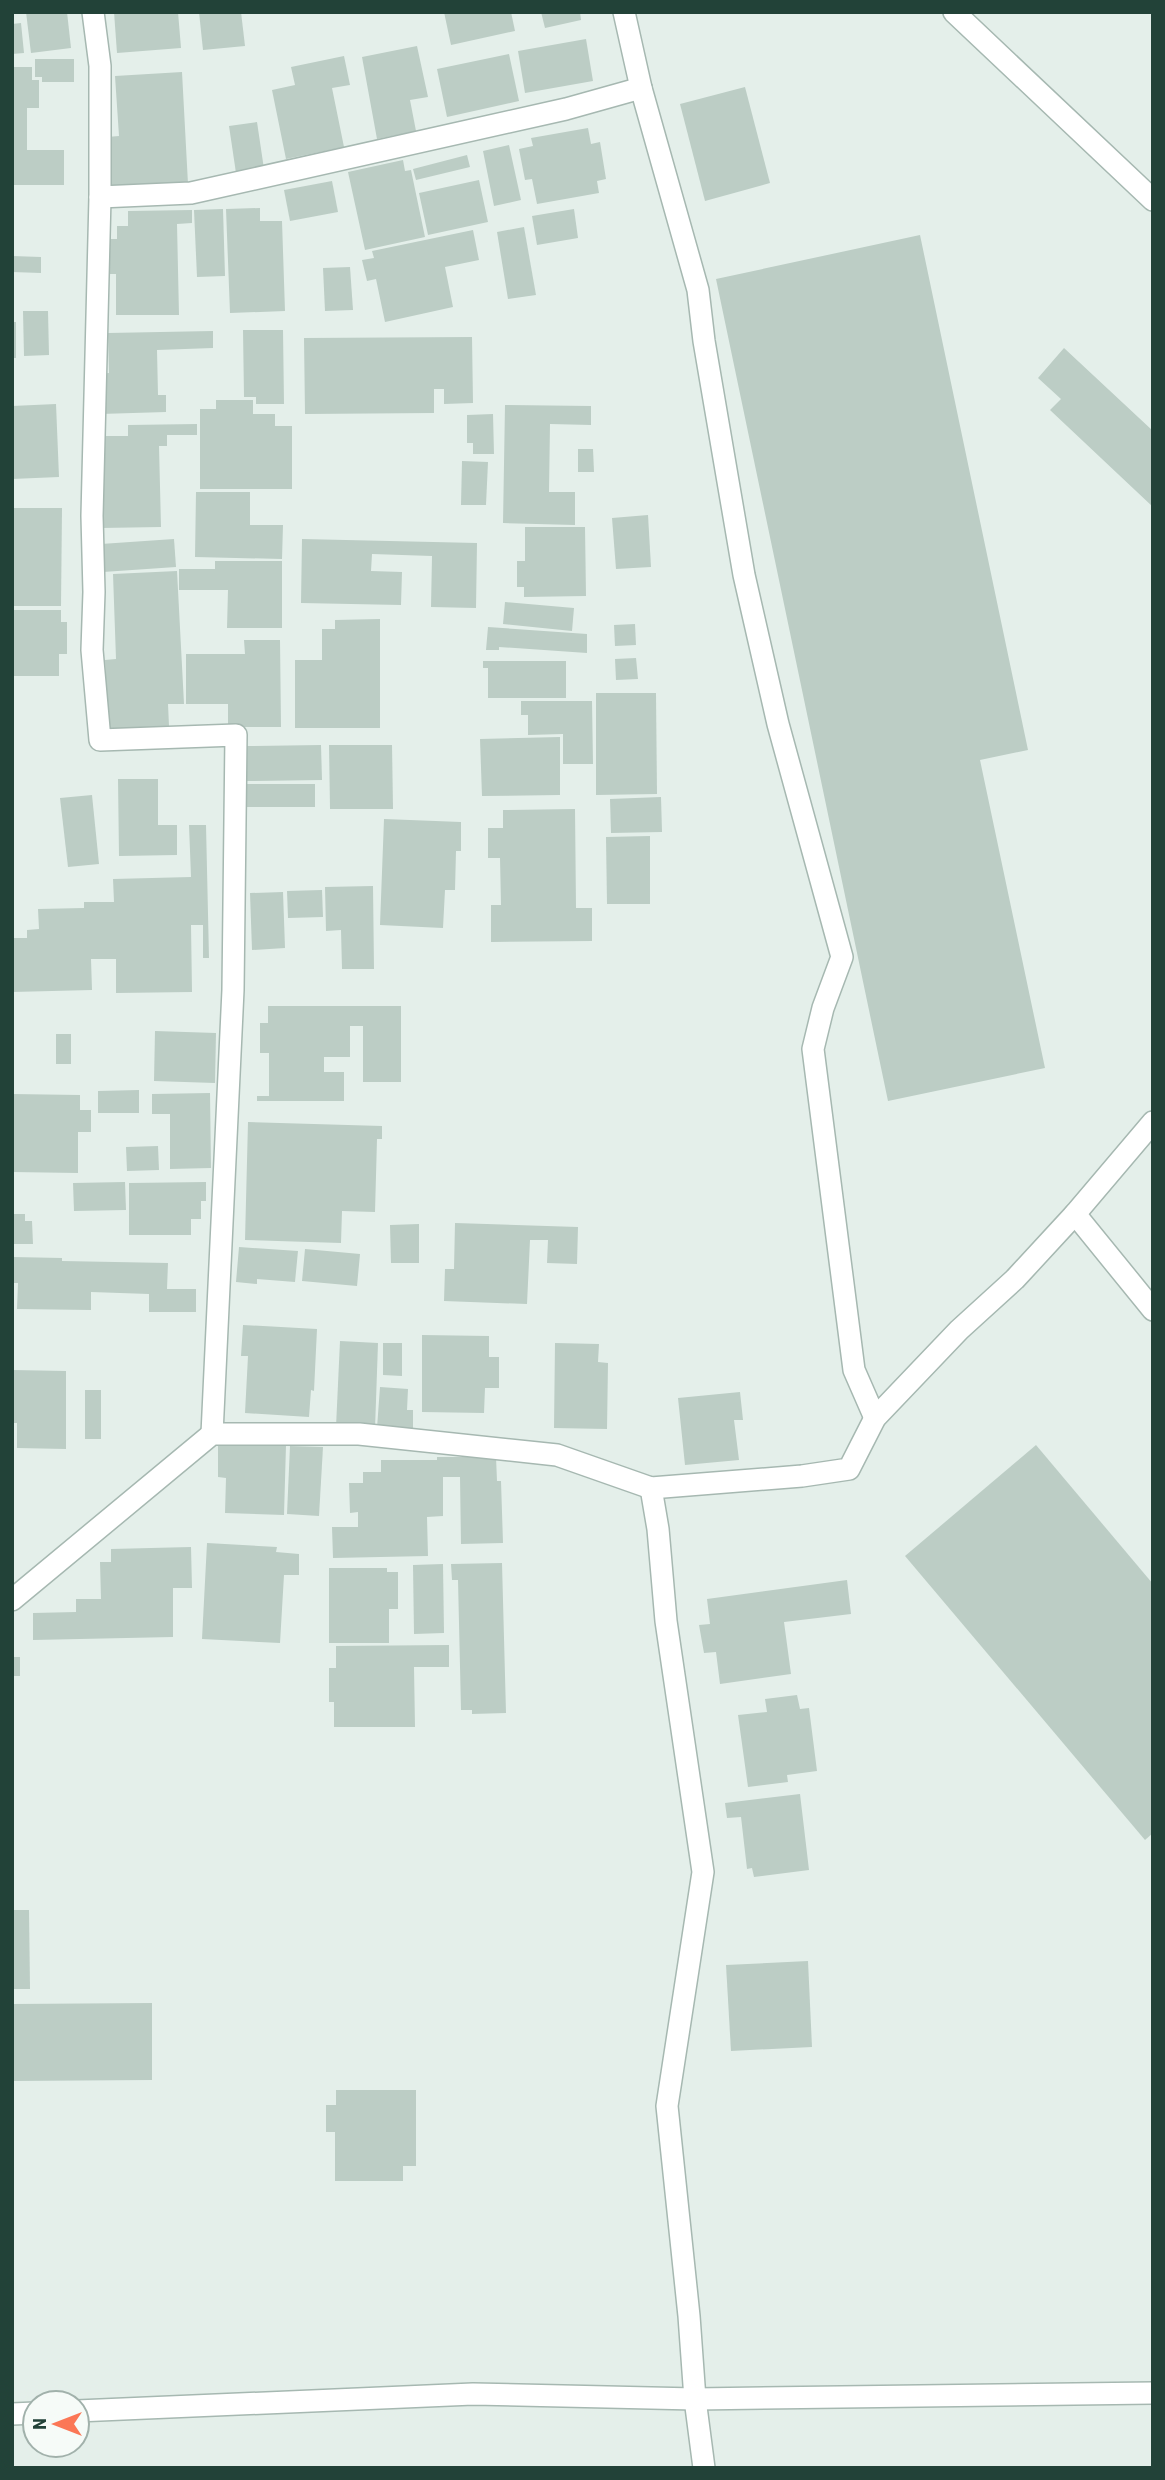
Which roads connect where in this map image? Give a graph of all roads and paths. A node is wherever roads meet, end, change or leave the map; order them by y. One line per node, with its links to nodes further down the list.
1 (93, 12): 5 (street)
2 (624, 12): 4 (street)
3 (954, 12): 6 (street)
4 (640, 88): 5 (street); 10 (street)
5 (100, 197): 11 (street)
6 (1153, 200)
7 (1153, 1122): 8 (street)
8 (1075, 1214): 9 (street); 10 (street)
9 (1153, 1310)
10 (875, 1418): 12 (street)
11 (212, 1434): 12 (street); 13 (street)
12 (651, 1488): 15 (street)
13 (12, 1600)
14 (1153, 2393): 15 (street)
15 (695, 2399): 16 (street); 17 (street)
16 (91, 2410)
17 (704, 2468)

